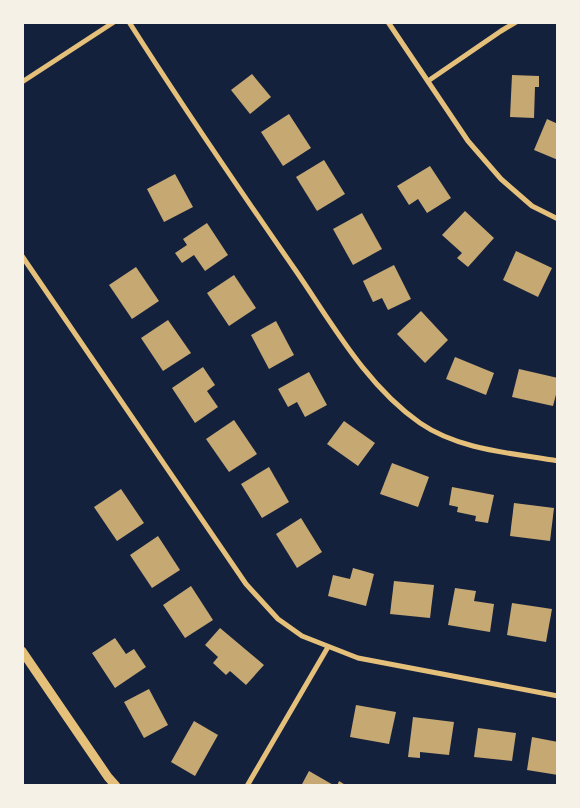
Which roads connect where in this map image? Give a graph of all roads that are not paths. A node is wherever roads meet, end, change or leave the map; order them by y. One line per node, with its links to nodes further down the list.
1 (114, 22): 6 (street)
2 (129, 22): 9 (street)
3 (388, 22): 5 (street)
4 (516, 22): 5 (street)
5 (428, 81): 7 (street)
6 (22, 82)
7 (558, 219)
8 (22, 256): 10 (street)
9 (558, 461)
10 (328, 647): 12 (street); 14 (street)
11 (22, 651): 13 (street)
12 (558, 696)
13 (116, 786)
14 (247, 786)

